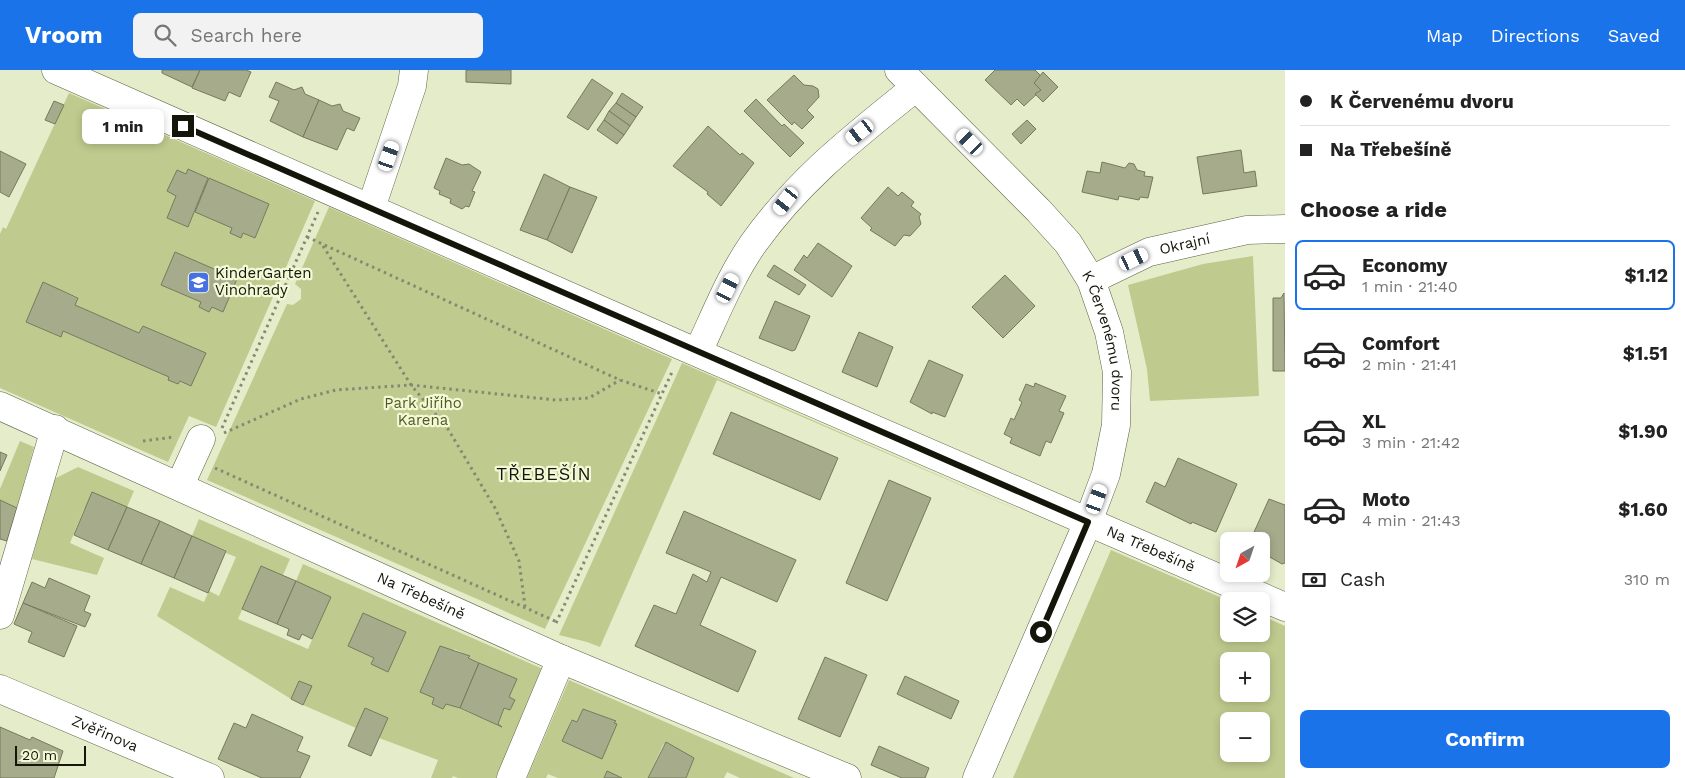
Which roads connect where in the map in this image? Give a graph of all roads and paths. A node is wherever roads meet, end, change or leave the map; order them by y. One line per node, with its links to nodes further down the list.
1 (56, 70): 4 (street, Na Třebešíně)
2 (414, 70): 5 (street)
3 (908, 79): 9 (street, K Červenému dvoru); 10 (street)
4 (328, 190): 5 (street, Na Třebešíně); 7 (path)
5 (371, 208): 10 (street, Na Třebešíně)
6 (1285, 228): 9 (street, Okrajní)
7 (307, 237): 8 (path); 12 (path)
8 (323, 246): 11 (path); 12 (path)
9 (1091, 280): 19 (street, K Červenému dvoru)
10 (690, 349): 13 (path); 19 (street, Na Třebešíně)
11 (620, 380): 12 (path); 13 (path)
12 (410, 385): 20 (path)
13 (662, 394): 23 (path)
14 (0, 406): 15 (street, Na Třebešíně)
15 (55, 429): 17 (street, Na Třebešíně); 22 (street)
16 (197, 449): 17 (path); 18 (street); 20 (path)
17 (110, 454): 18 (street, Na Třebešíně)
18 (180, 486): 24 (street, Na Třebešíně)
19 (1088, 522): 21 (street, Na Třebešíně); 29 (street, K Červenému dvoru)
20 (525, 606): 23 (path)
21 (1285, 607)
22 (0, 615)
23 (557, 622): 24 (path)
24 (552, 654): 27 (street); 28 (street, Na Třebešíně)
25 (0, 689): 26 (street, Zvěřinova)
26 (210, 778)
27 (511, 778)
28 (847, 778)
29 (977, 778)

